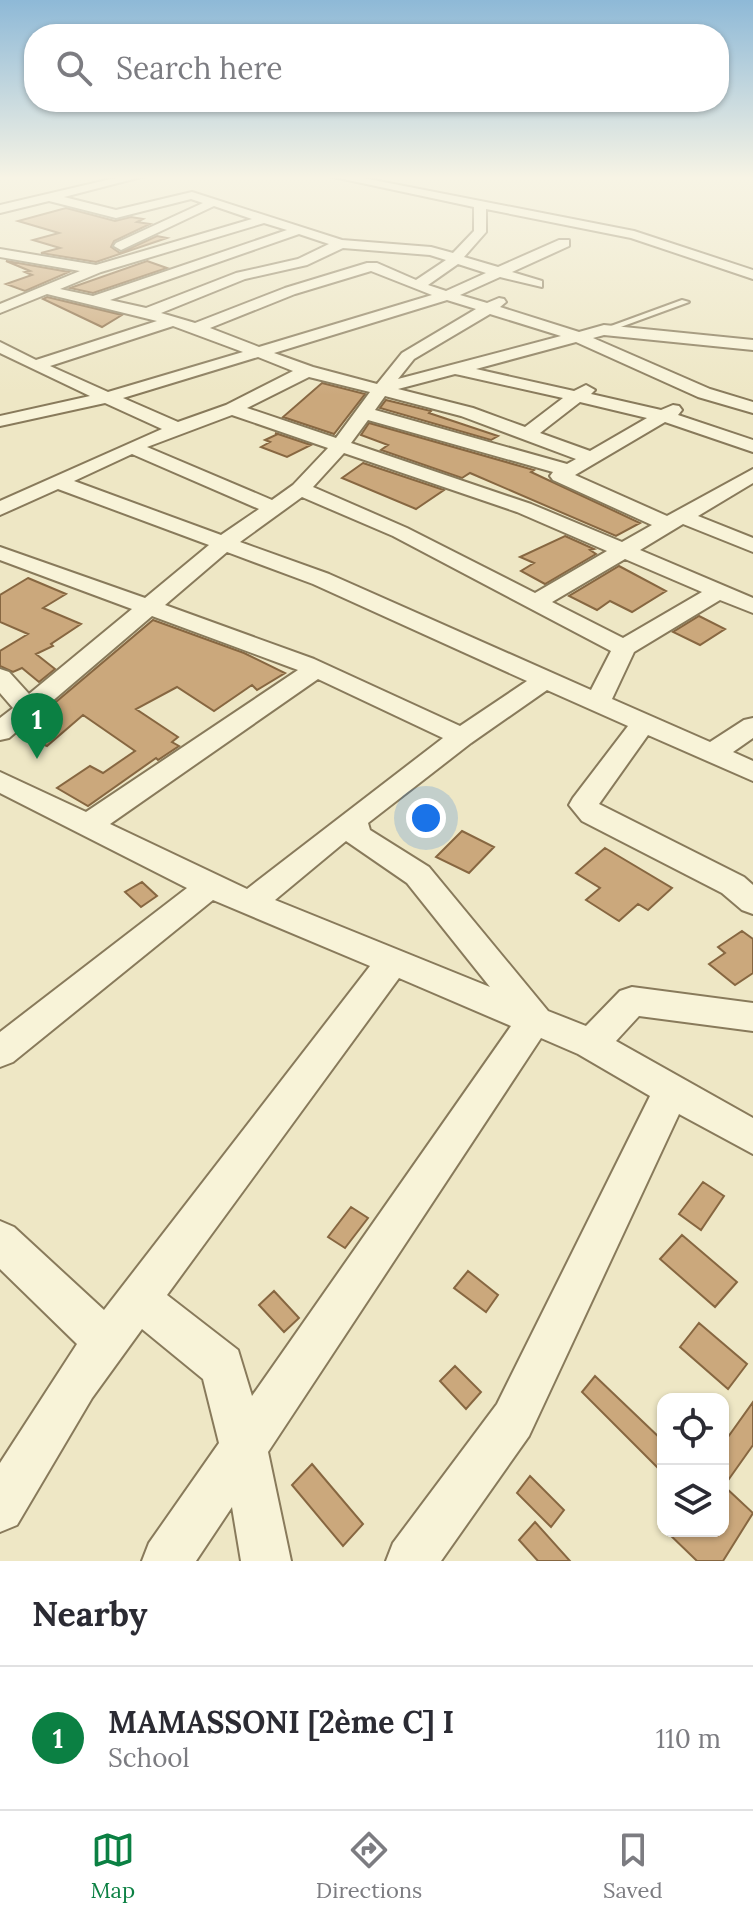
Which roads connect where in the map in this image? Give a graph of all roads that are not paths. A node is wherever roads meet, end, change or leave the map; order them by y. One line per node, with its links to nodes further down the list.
1 (113, 249): 13 (street)
2 (165, 249): 9 (street)
3 (245, 249): 12 (street)
4 (330, 249): 16 (street)
5 (403, 249): 11 (street)
6 (464, 249): 11 (street)
7 (551, 249): 15 (street)
8 (675, 249): 17 (street)
9 (161, 250): 12 (street); 14 (street)
10 (0, 253): 13 (street)
11 (455, 259): 15 (street); 18 (street)
12 (207, 262): 16 (street); 23 (street)
13 (72, 264): 14 (street)
14 (96, 269): 19 (street)
15 (499, 273): 20 (street); 25 (street)
16 (250, 274): 27 (street)
17 (753, 275)
18 (417, 286): 20 (street); 29 (street)
19 (42, 289): 22 (street); 23 (street)
20 (448, 295): 25 (street); 34 (street)
21 (0, 296): 22 (street)
22 (17, 301): 26 (street)
23 (94, 301): 27 (street)
24 (685, 302): 30 (lane)
25 (486, 307): 31 (street); 40 (street)
26 (0, 309)
27 (147, 313): 28 (street)
28 (172, 321): 29 (street); 35 (street)
29 (196, 328): 34 (street)
30 (604, 330): 31 (street); 32 (street)
31 (576, 336): 36 (street); 41 (street)
32 (753, 345)
33 (0, 347): 35 (street)
34 (260, 353): 37 (street); 43 (street)
35 (35, 366): 43 (street)
36 (455, 369): 38 (street); 40 (street)
37 (307, 371): 40 (street); 45 (street)
38 (513, 382): 42 (street); 47 (street)
39 (593, 385): 42 (street)
40 (382, 388): 46 (street); 47 (street)
41 (704, 393): 44 (street); 48 (street)
42 (577, 396): 48 (street); 51 (street)
43 (106, 398): 49 (street); 50 (street)
44 (753, 408)
45 (232, 409): 50 (street); 54 (street)
46 (364, 413): 54 (street); 56 (street)
47 (472, 414): 51 (street)
48 (664, 416): 52 (street); 55 (street)
49 (0, 421)
50 (178, 429): 53 (street)
51 (527, 434): 55 (street)
52 (753, 446)
53 (132, 447): 58 (street); 60 (street)
54 (339, 447): 59 (street); 65 (street)
55 (591, 458): 56 (street)
56 (569, 471): 62 (street)
57 (753, 475): 62 (street)
58 (57, 482): 61 (street); 63 (street)
59 (300, 489): 60 (street); 68 (street)
60 (274, 508): 63 (street)
61 (0, 509)
62 (677, 521): 64 (street); 65 (street)
63 (224, 543): 70 (street); 74 (street)
64 (753, 546)
65 (627, 550): 67 (street); 68 (street)
66 (0, 553): 70 (street)
67 (720, 591): 69 (street); 71 (street)
68 (537, 601): 71 (street)
69 (753, 606)
70 (146, 609): 72 (street); 76 (street)
71 (624, 648): 75 (street)
72 (316, 669): 80 (street); 85 (street)
73 (0, 677): 76 (street)
74 (545, 680): 75 (street); 80 (street)
75 (597, 704): 77 (street)
76 (28, 709): 79 (street)
77 (643, 724): 81 (street); 87 (street)
78 (753, 726): 81 (street)
79 (0, 732)
80 (462, 737): 84 (street)
81 (712, 754): 82 (street)
82 (753, 772)
83 (0, 781): 85 (street)
84 (353, 820): 88 (street); 91 (street)
85 (87, 825): 86 (street)
86 (210, 886): 88 (street); 93 (street)
87 (753, 902)
88 (251, 903): 89 (street)
89 (393, 961): 91 (street); 97 (street)
90 (753, 1017): 92 (street)
91 (535, 1019): 92 (street); 99 (street)
92 (591, 1044): 94 (street)
93 (0, 1052)
94 (672, 1090): 95 (street); 103 (street)
95 (753, 1137)
96 (0, 1241): 98 (street)
97 (139, 1299): 98 (street); 99 (street)
98 (107, 1343): 100 (street)
99 (244, 1449): 101 (street); 102 (street)
100 (0, 1508)
101 (167, 1561)
102 (266, 1561)
103 (411, 1561)

